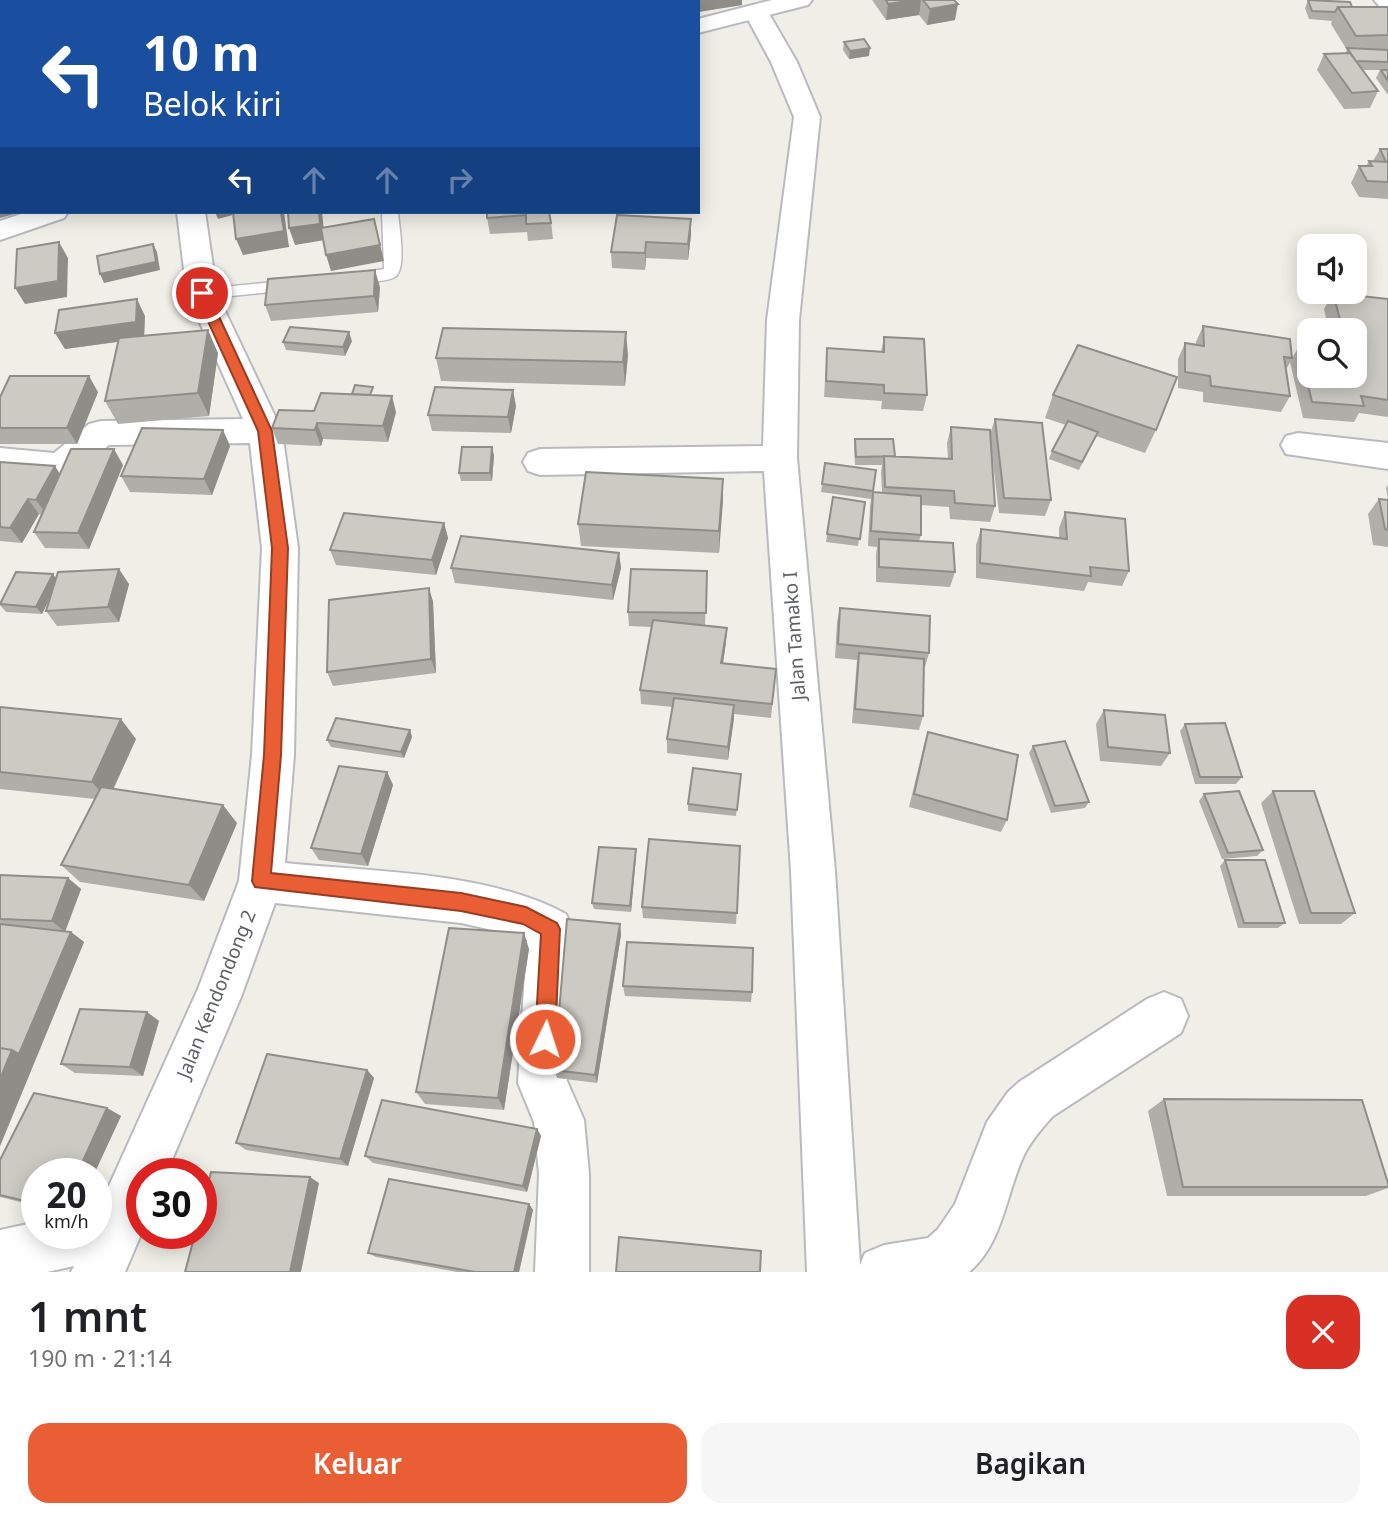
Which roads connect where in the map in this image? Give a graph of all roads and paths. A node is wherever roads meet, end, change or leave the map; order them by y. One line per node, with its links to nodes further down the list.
1 (800, 0): 2 (street)
2 (756, 12): 3 (street); 14 (street, Jalan Tamako I)
3 (700, 26)
4 (48, 214): 7 (street)
5 (191, 214): 10 (street, Jalan Kendondong 2)
6 (390, 214): 8 (lane)
7 (0, 231)
8 (338, 280)
9 (311, 283): 10 (lane)
10 (202, 293): 11 (street, Jalan Kendondong 2)
11 (265, 431): 15 (street); 17 (street, Jalan Kendondong 2)
12 (1298, 445): 13 (street)
13 (1388, 456)
14 (780, 458): 16 (street); 22 (street, Jalan Tamako I)
15 (0, 461)
16 (540, 462)
17 (261, 881): 19 (street, Jalan Kendondong 2); 21 (street)
18 (1164, 1016): 23 (street)
19 (107, 1252): 20 (street)
20 (0, 1256)
21 (562, 1272)
22 (834, 1272)
23 (884, 1272)

